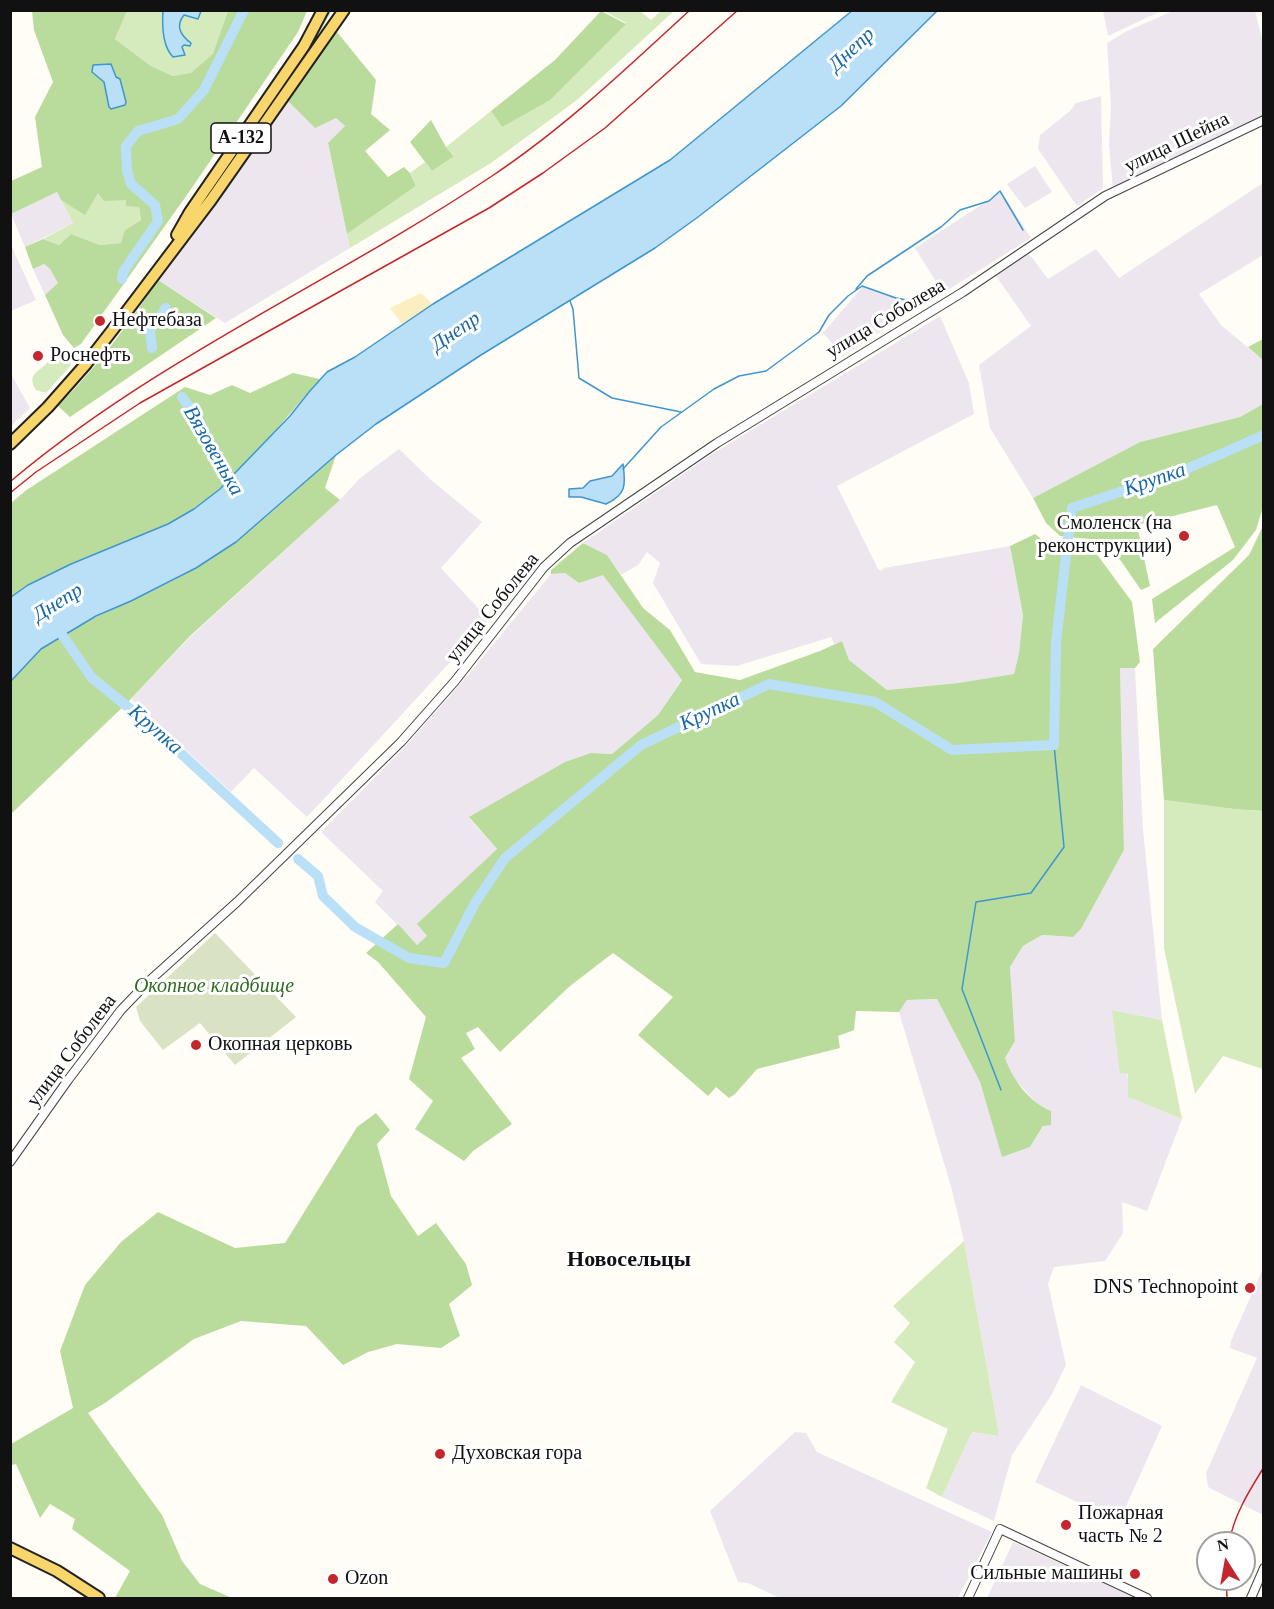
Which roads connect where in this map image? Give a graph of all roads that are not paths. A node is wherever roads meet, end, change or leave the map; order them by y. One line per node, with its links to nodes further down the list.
1 (323, 10): 7 (main road, А-132)
2 (336, 10): 4 (main road)
3 (344, 10): 4 (main road)
4 (309, 61): 7 (main road)
5 (1263, 120): 6 (street, улица Шейна)
6 (1105, 196): 9 (street, улица Соболева)
7 (159, 266): 8 (main road)
8 (10, 444)
9 (10, 1162)
10 (10, 1548): 12 (main road)
11 (1263, 1568): 15 (street)
12 (99, 1599)
13 (968, 1599): 14 (street)
14 (1147, 1599)
15 (1251, 1599)

